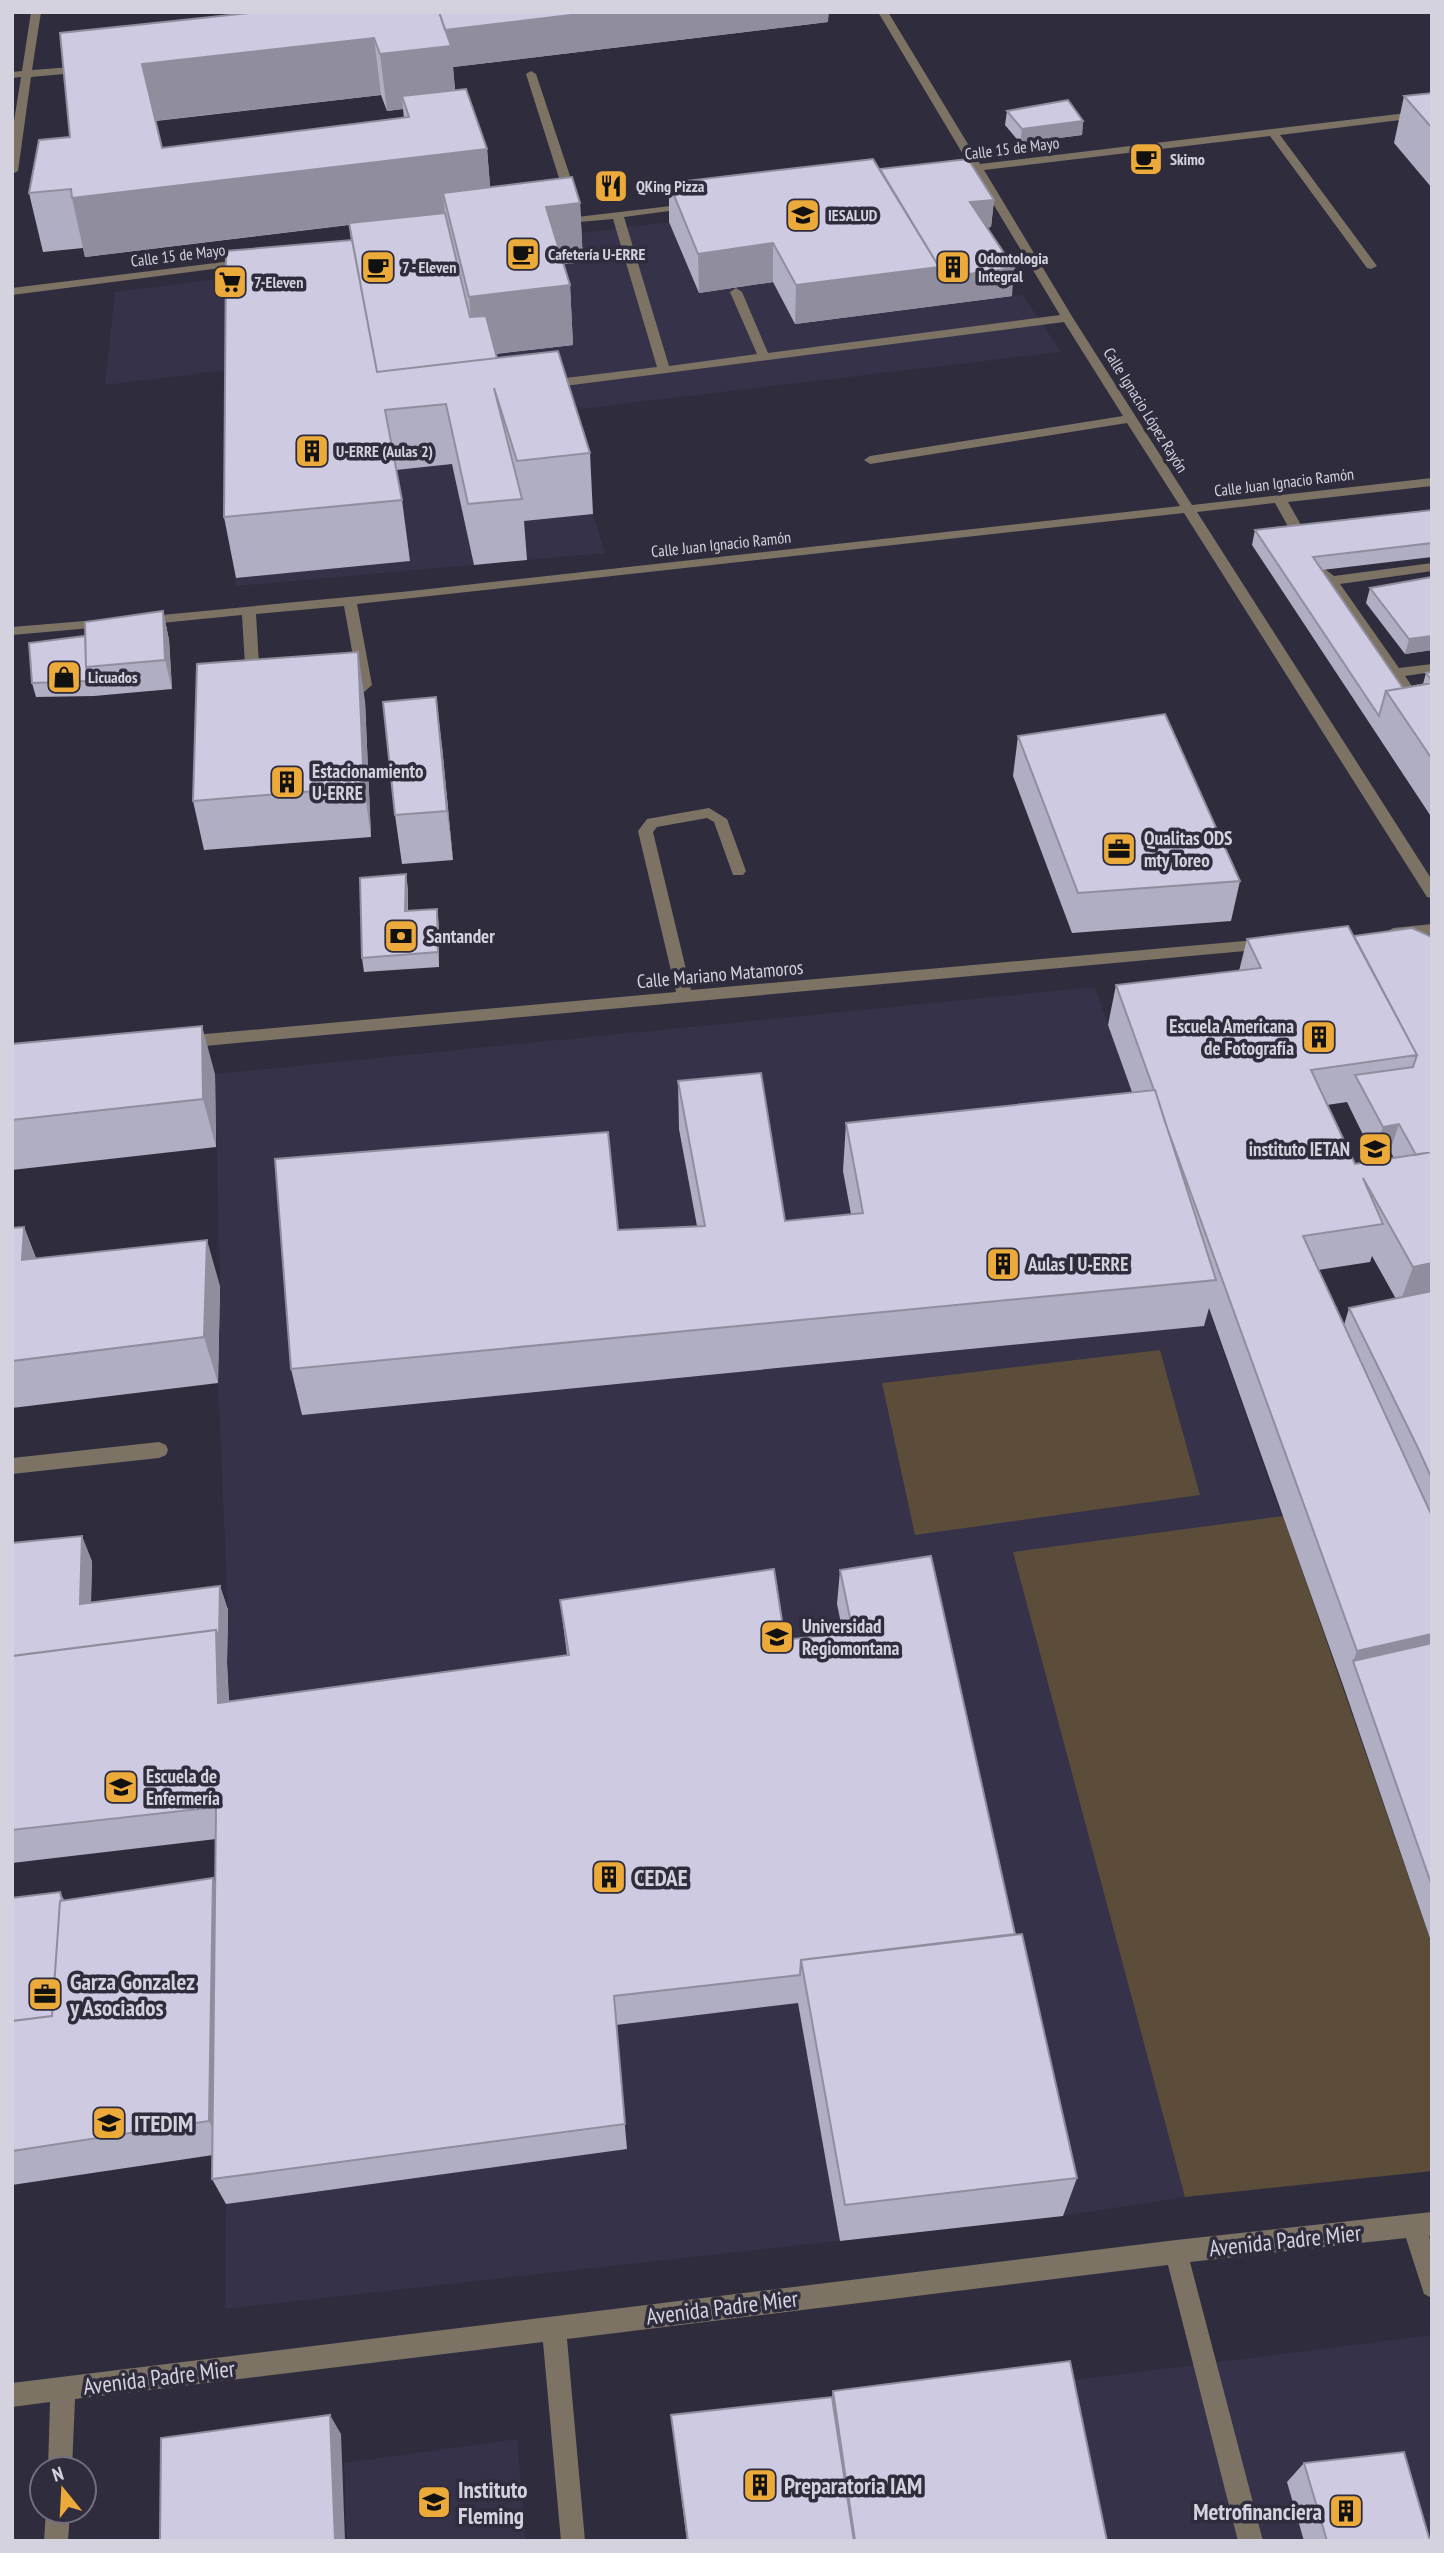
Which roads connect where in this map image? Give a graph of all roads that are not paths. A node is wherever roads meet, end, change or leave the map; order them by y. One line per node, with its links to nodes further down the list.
1 (36, 12): 4 (street)
2 (883, 12): 9 (street, Calle Ignacio López Rayón)
3 (92, 68): 4 (street)
4 (25, 74): 6 (street); 10 (street)
5 (531, 74): 14 (street)
6 (12, 75)
7 (1432, 113): 8 (street, Calle 15 de Mayo)
8 (1273, 132): 9 (street, Calle 15 de Mayo); 17 (street)
9 (978, 168): 11 (street, Calle 15 de Mayo); 20 (street, Calle Ignacio López Rayón)
10 (12, 171)
11 (936, 173)
12 (701, 204): 13 (street)
13 (618, 215): 14 (street); 22 (street)
14 (579, 219): 15 (street)
15 (551, 223)
16 (261, 260): 18 (street, Calle 15 de Mayo)
17 (1371, 266)
18 (12, 292)
19 (736, 292): 21 (street)
20 (1067, 318): 21 (street); 24 (street, Calle Ignacio López Rayón)
21 (764, 357): 22 (street)
22 (664, 370): 23 (street)
23 (549, 384)
24 (1130, 419): 25 (street); 28 (street, Calle Ignacio López Rayón)
25 (870, 460)
26 (1432, 482): 27 (street, Calle Juan Ignacio Ramón)
27 (1280, 500): 28 (street, Calle Juan Ignacio Ramón); 29 (street)
28 (1188, 510): 31 (street, Calle Juan Ignacio Ramón); 40 (street, Calle Ignacio López Rayón)
29 (1302, 539)
30 (1432, 567): 35 (street)
31 (351, 601): 32 (street, Calle Juan Ignacio Ramón); 36 (street)
32 (249, 612): 33 (street, Calle Juan Ignacio Ramón); 37 (street)
33 (12, 631)
34 (1432, 668): 35 (street)
35 (1395, 673): 38 (street)
36 (324, 700)
37 (254, 702)
38 (1421, 709)
39 (738, 871): 44 (street)
40 (1432, 893)
41 (1432, 929): 42 (street)
42 (1376, 934)
43 (1280, 943): 44 (street, Calle Mariano Matamoros)
44 (685, 998): 45 (street, Calle Mariano Matamoros)
45 (162, 1044)
46 (159, 1450): 47 (street)
47 (12, 1466)
48 (1423, 2225): 49 (street, Avenida Padre Mier); 50 (street)
49 (1176, 2252): 51 (street, Avenida Padre Mier); 56 (street)
50 (1432, 2286)
51 (554, 2328): 52 (street, Avenida Padre Mier); 55 (street)
52 (63, 2388): 53 (street, Avenida Padre Mier); 54 (street)
53 (12, 2395)
54 (61, 2455)
55 (573, 2541)
56 (1251, 2541)

